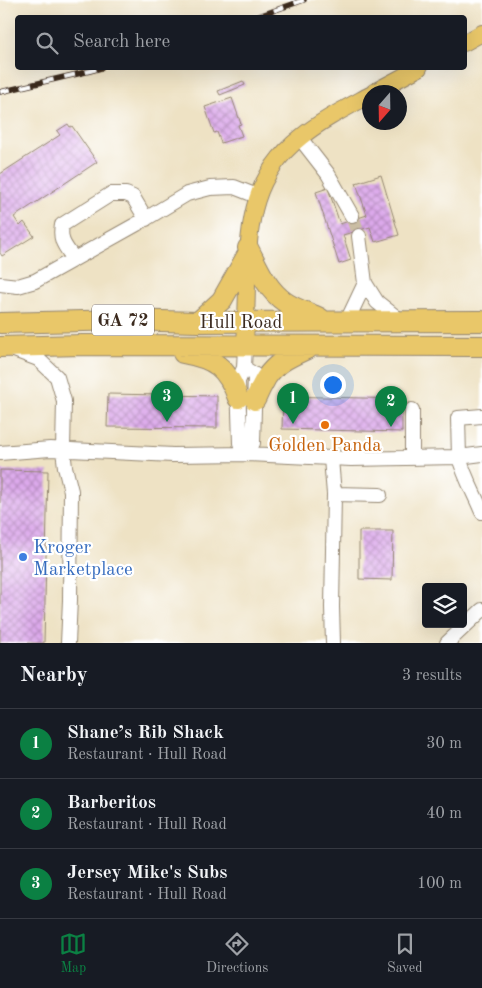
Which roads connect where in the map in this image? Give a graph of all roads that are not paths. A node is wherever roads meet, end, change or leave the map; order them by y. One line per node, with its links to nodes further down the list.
1 (482, 33): 2 (main road)
2 (467, 41)
3 (415, 70): 4 (main road)
4 (387, 85)
5 (362, 99): 6 (main road)
6 (300, 138): 7 (main road); 8 (lane)
7 (257, 196): 9 (lane); 11 (main road)
8 (352, 216)
9 (146, 219): 12 (lane); 12 (lane)
10 (359, 236): 13 (lane)
11 (248, 251): 15 (highway); 17 (highway); 18 (main road)
12 (74, 259): 14 (lane)
13 (365, 283): 15 (lane); 19 (lane)
14 (0, 284)
15 (338, 321): 18 (highway, Hull Road / GA 72); 19 (highway, Hull Road / GA 72)
16 (482, 321): 19 (highway, Hull Road / GA 72)
17 (198, 322): 18 (highway, Hull Road / GA 72); 20 (highway, Hull Road / GA 72)
18 (246, 322): 22 (main road)
19 (401, 322)
20 (0, 323)
21 (147, 346): 22 (highway, Hull Road / GA 72); 25 (highway, Hull Road / GA 72); 26 (highway)
22 (245, 346): 23 (highway, Hull Road / GA 72); 26 (lane)
23 (312, 346): 24 (highway, Hull Road / GA 72); 26 (highway)
24 (482, 346)
25 (2, 347): 29 (lane)
26 (246, 399): 31 (lane)
27 (412, 410): 33 (lane)
28 (482, 416): 34 (lane)
29 (63, 450): 30 (lane); 31 (lane); 40 (lane)
30 (0, 453)
31 (247, 454): 35 (lane)
32 (482, 454): 34 (lane)
33 (412, 457): 34 (lane); 35 (lane)
34 (459, 457): 38 (lane)
35 (331, 459): 36 (lane)
36 (334, 494): 37 (lane); 41 (lane)
37 (380, 495)
38 (482, 512)
39 (480, 614): 42 (lane)
40 (68, 643)
41 (333, 643)
42 (447, 643)

